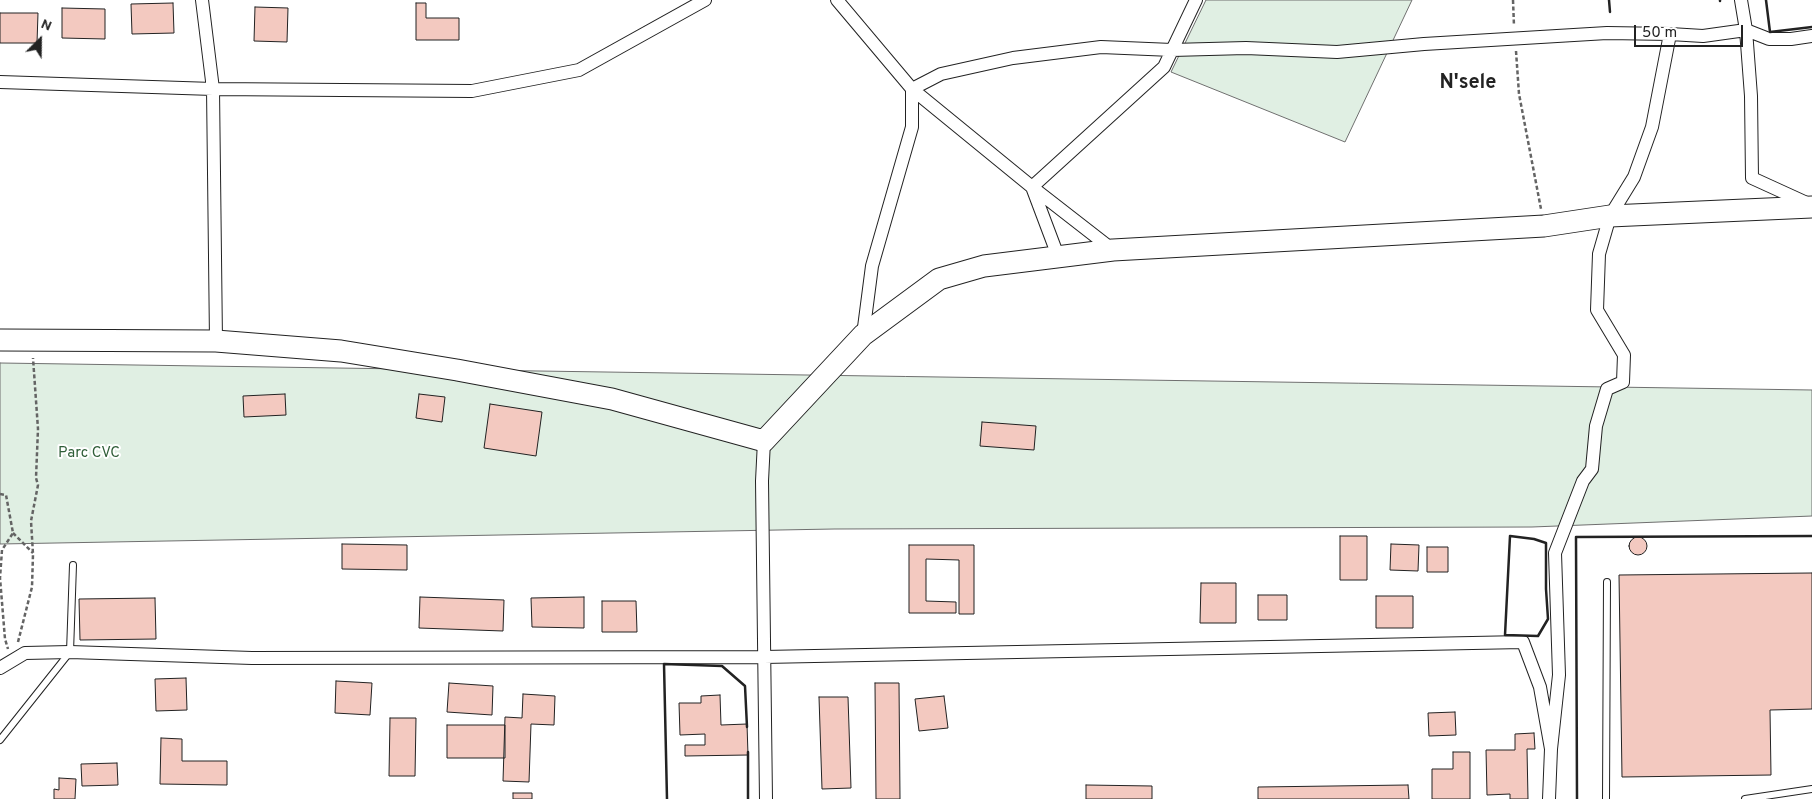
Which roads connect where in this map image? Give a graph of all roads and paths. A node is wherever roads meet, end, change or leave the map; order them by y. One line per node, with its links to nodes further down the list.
1 (202, 0): 13 (street)
2 (706, 0): 13 (street)
3 (837, 0): 14 (street)
4 (1196, 0): 11 (street)
5 (1512, 0): 10 (path)
6 (1741, 0): 7 (street)
7 (1746, 30): 8 (street); 9 (street); 16 (street)
8 (1670, 34): 10 (street); 17 (street)
9 (1812, 36)
10 (1514, 40): 11 (street); 18 (path)
11 (1172, 50): 14 (street); 15 (street)
12 (0, 82): 13 (street)
13 (213, 89): 24 (street)
14 (912, 89): 15 (street); 21 (street)
15 (1032, 187): 19 (street); 20 (street)
16 (1812, 206): 17 (main road)
17 (1610, 216): 18 (main road); 36 (street)
18 (1544, 226): 19 (main road)
19 (1113, 250): 20 (main road)
20 (1058, 256): 21 (main road)
21 (863, 335): 25 (main road)
22 (0, 340): 23 (main road)
23 (31, 340): 24 (main road); 28 (path)
24 (216, 341): 25 (main road)
25 (764, 441): 32 (street)
26 (0, 494): 27 (path)
27 (13, 533): 28 (path); 33 (path)
28 (33, 554): 33 (path)
29 (73, 565): 31 (lane)
30 (1607, 582): 40 (lane)
31 (70, 652): 32 (street); 33 (street); 35 (lane)
32 (764, 657): 36 (street); 38 (street)
33 (12, 660): 34 (street)
34 (0, 668)
35 (0, 740)
36 (1551, 749): 39 (street)
37 (1812, 789): 41 (lane)
38 (766, 799)
39 (1549, 799)
40 (1606, 799)
41 (1744, 799)

